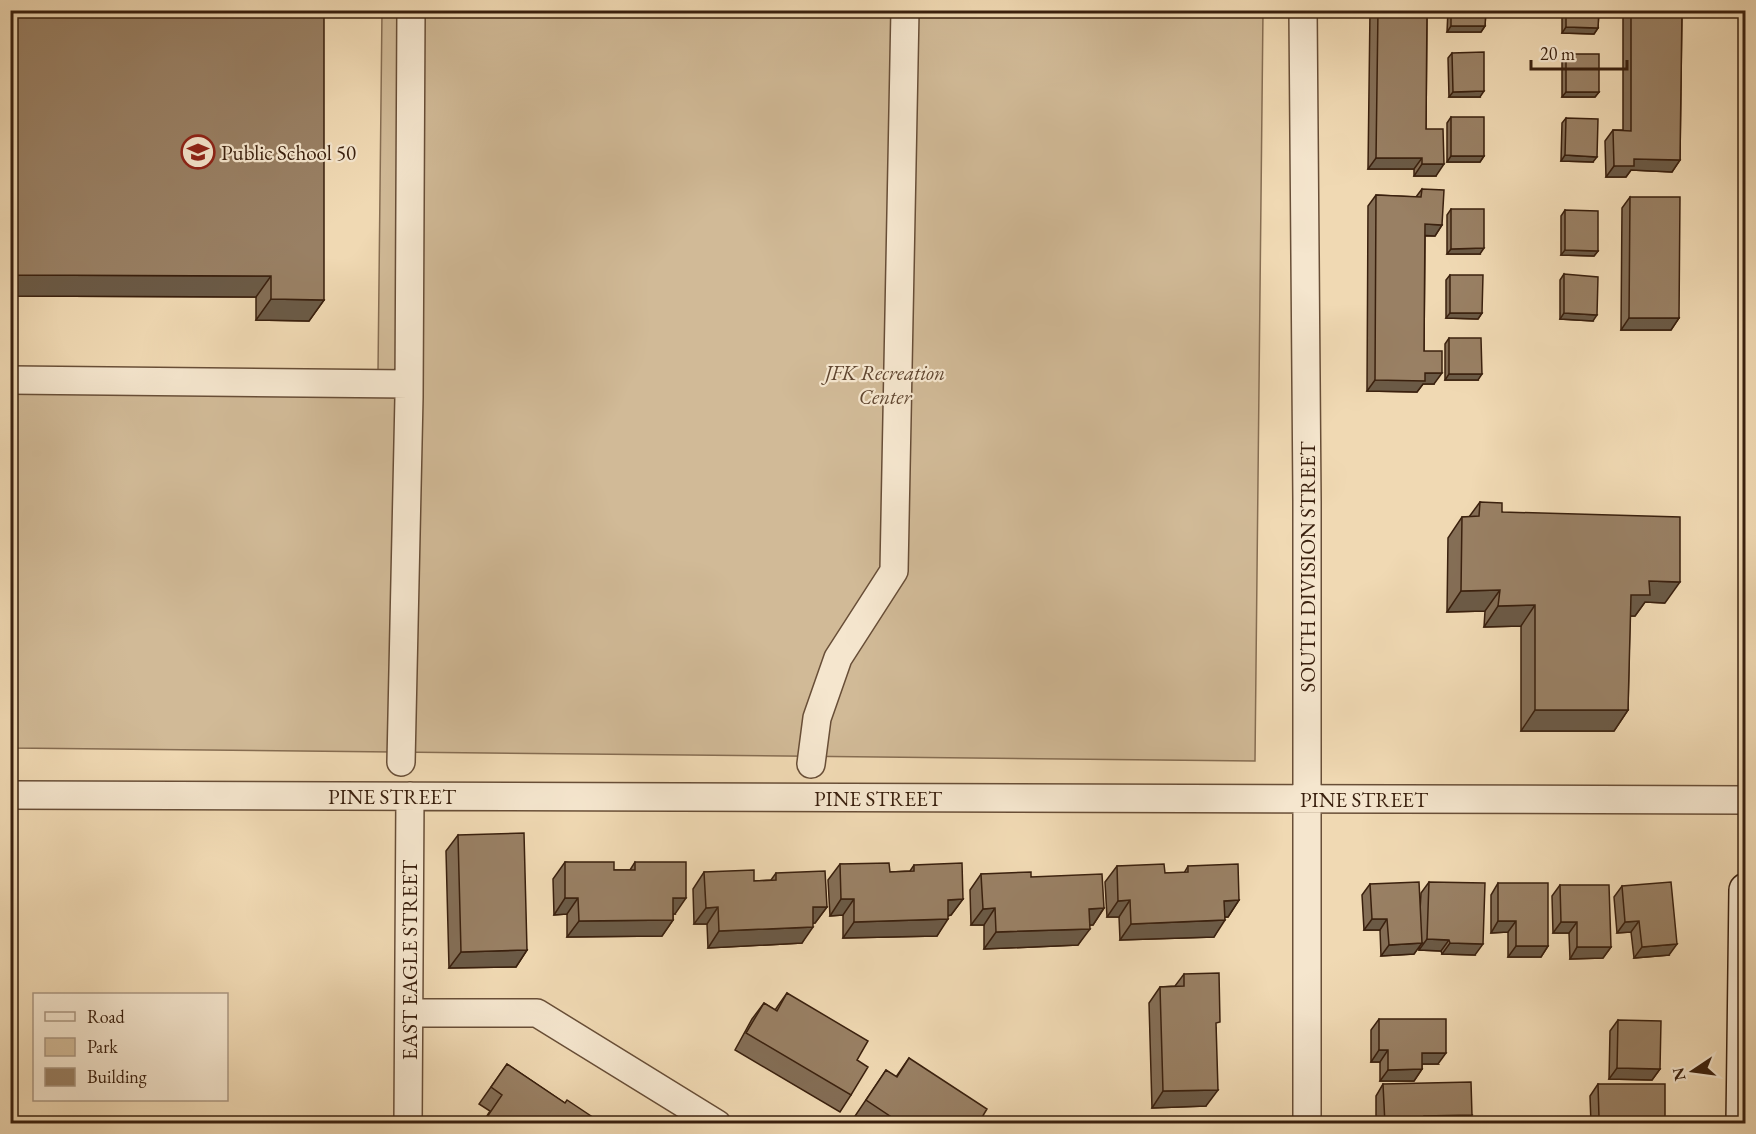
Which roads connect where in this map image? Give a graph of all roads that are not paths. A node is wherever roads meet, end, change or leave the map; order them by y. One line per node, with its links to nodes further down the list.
1 (411, 10): 5 (street)
2 (905, 10): 7 (street)
3 (1303, 10): 10 (street, SOUTH DIVISION STREET)
4 (10, 380): 5 (street)
5 (409, 384): 6 (street)
6 (401, 762)
7 (811, 764)
8 (10, 795): 9 (street, PINE STREET)
9 (410, 796): 10 (street, PINE STREET); 14 (street, EAST EAGLE STREET)
10 (1308, 798): 11 (street, PINE STREET); 17 (street, SOUTH DIVISION STREET)
11 (1746, 800)
12 (1746, 890): 13 (main road)
13 (1745, 1002): 18 (main road)
14 (409, 1013): 15 (street, EAST EAGLE STREET); 16 (street)
15 (408, 1124)
16 (717, 1124)
17 (1307, 1124)
18 (1743, 1124)

